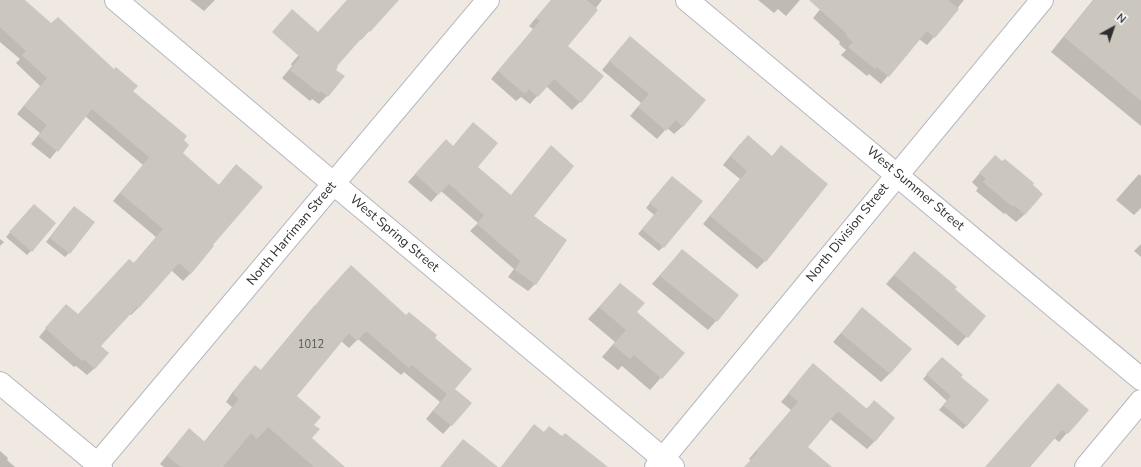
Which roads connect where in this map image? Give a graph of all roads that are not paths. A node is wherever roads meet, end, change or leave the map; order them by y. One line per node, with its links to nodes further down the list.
1 (116, 0): 6 (street, West Spring Street)
2 (488, 0): 6 (street, North Harriman Street)
3 (687, 0): 5 (street, West Summer Street)
4 (1042, 0): 5 (street, North Division Street)
5 (897, 174): 7 (street, West Summer Street); 10 (street, North Division Street)
6 (334, 184): 10 (street, West Spring Street); 11 (street, North Harriman Street)
7 (1141, 379)
8 (0, 383): 11 (street)
9 (1141, 401): 12 (street)
10 (664, 464)
11 (97, 466)
12 (1086, 467)

